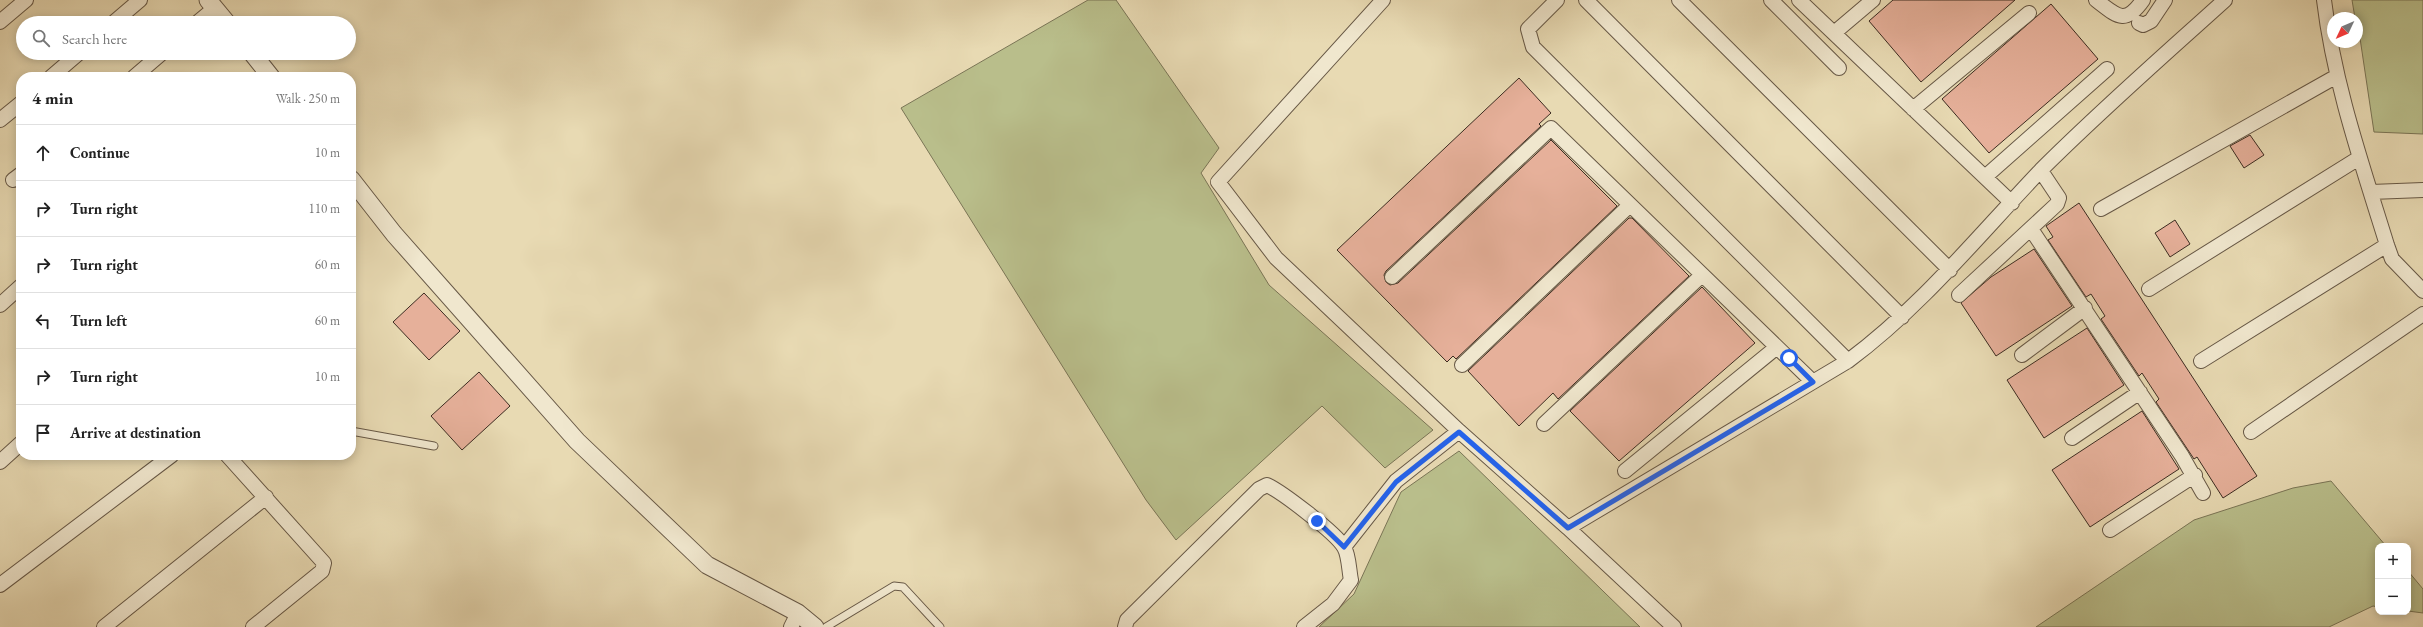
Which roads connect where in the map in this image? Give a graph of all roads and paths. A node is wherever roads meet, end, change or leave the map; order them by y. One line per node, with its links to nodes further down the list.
1 (140, 0): 17 (street)
2 (1383, 0): 66 (street)
3 (1557, 0): 59 (street)
4 (1586, 0): 56 (street)
5 (1679, 0): 46 (street)
6 (1771, 0): 26 (street)
7 (1799, 0): 22 (street)
8 (1873, 0): 22 (street)
9 (2096, 0): 10 (street)
10 (2143, 0)
11 (2165, 0): 21 (street)
12 (2225, 0): 36 (street)
13 (2324, 0): 31 (street)
14 (20, 2): 20 (street)
15 (211, 4): 18 (street); 19 (street)
16 (2029, 13): 33 (street)
17 (121, 16)
18 (202, 16)
19 (221, 16)
20 (0, 22)
21 (2138, 24)
22 (1834, 33): 33 (street)
23 (71, 60): 28 (street)
24 (154, 60): 29 (street)
25 (256, 60): 30 (street)
26 (1839, 68)
27 (2107, 69): 37 (street)
28 (57, 72)
29 (140, 72)
30 (264, 72)
31 (2338, 76): 35 (street); 43 (street)
32 (16, 107): 34 (street)
33 (1913, 109): 37 (street)
34 (0, 120)
35 (2358, 158): 40 (street); 49 (street)
36 (2041, 171): 41 (street); 44 (street)
37 (1985, 177): 41 (street)
38 (356, 190): 82 (street)
39 (2423, 190): 40 (street)
40 (2370, 192): 45 (street)
41 (2012, 203): 46 (street)
42 (1630, 205): 47 (street); 48 (street); 61 (street)
43 (2101, 209)
44 (2031, 229): 52 (street); 54 (street)
45 (2387, 245): 51 (street); 60 (street)
46 (1950, 270): 56 (street)
47 (1702, 275): 57 (street); 64 (street)
48 (1392, 277)
49 (2149, 289)
50 (16, 291): 53 (street)
51 (2423, 292)
52 (1959, 295)
53 (0, 305)
54 (2085, 308): 58 (street); 63 (street)
55 (2423, 314): 67 (street)
56 (1902, 317): 59 (street)
57 (1777, 347): 62 (street); 74 (street)
58 (2022, 355)
59 (1848, 361): 62 (street)
60 (2201, 361)
61 (1462, 365)
62 (1813, 382): 78 (street)
63 (2140, 392): 68 (street); 75 (street)
64 (1544, 424)
65 (356, 432): 69 (lane)
66 (1459, 432): 78 (street); 80 (street)
67 (2251, 432)
68 (2072, 438)
69 (434, 446)
70 (16, 448): 73 (street)
71 (165, 460): 81 (street)
72 (232, 460): 77 (street)
73 (0, 462)
74 (1625, 471)
75 (2195, 476): 76 (street); 79 (street)
76 (2203, 493)
77 (266, 497): 83 (street); 84 (street)
78 (1568, 528): 90 (street)
79 (2110, 530)
80 (1344, 547): 88 (street); 89 (street)
81 (0, 585)
82 (794, 620): 85 (street)
83 (104, 627)
84 (253, 627)
85 (815, 627)
86 (826, 627): 87 (lane)
87 (940, 627)
88 (1125, 627)
89 (1304, 627)
90 (1674, 627)

